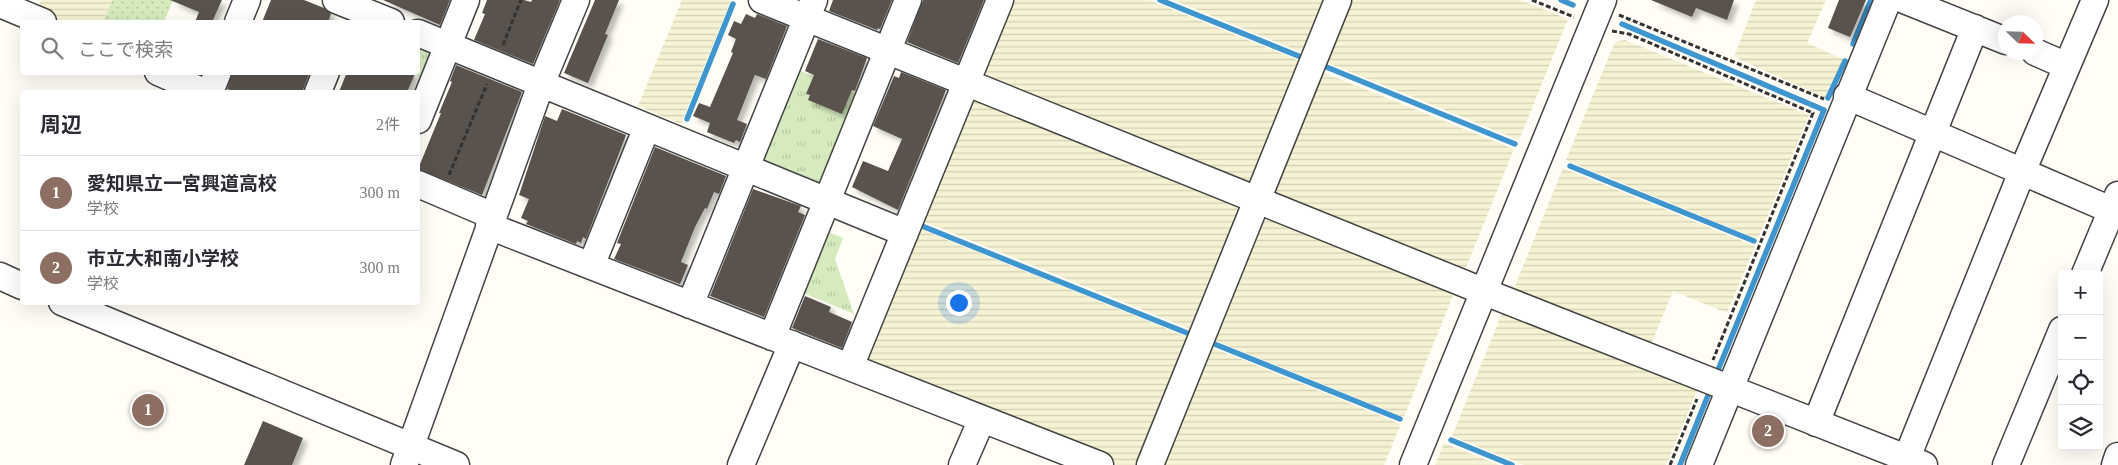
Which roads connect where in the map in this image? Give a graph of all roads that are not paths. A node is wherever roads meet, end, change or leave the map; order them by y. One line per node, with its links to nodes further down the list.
1 (248, 0): 16 (street)
2 (466, 0): 21 (street)
3 (576, 0): 28 (street)
4 (762, 0): 13 (street)
5 (908, 0): 22 (street)
6 (1000, 0): 29 (street)
7 (1338, 0): 41 (street)
8 (1888, 0): 33 (street)
9 (1904, 0): 18 (street)
10 (2095, 0): 24 (street)
11 (0, 4): 15 (street)
12 (348, 7): 17 (street)
13 (810, 9): 22 (street); 37 (street)
14 (1599, 11): 49 (street)
15 (37, 20)
16 (239, 20)
17 (385, 20)
18 (1975, 28): 20 (street); 36 (street)
19 (420, 34): 21 (street)
20 (1998, 38)
21 (448, 46): 28 (street); 34 (street)
22 (887, 51): 29 (street); 40 (street)
23 (2043, 56): 24 (street)
24 (2067, 66): 38 (street)
25 (165, 75): 30 (street)
26 (217, 75): 31 (street)
27 (325, 75): 32 (street)
28 (541, 84): 35 (street); 43 (street)
29 (966, 84): 41 (street); 44 (street)
30 (199, 90)
31 (211, 90)
32 (319, 90)
33 (1845, 102): 36 (street); 55 (street)
34 (420, 115)
35 (647, 127): 37 (street); 45 (street)
36 (1932, 133): 38 (street); 57 (street)
37 (746, 168): 40 (street); 51 (street)
38 (2022, 172): 42 (street); 60 (street)
39 (420, 185): 43 (street)
40 (827, 201): 44 (street); 53 (street)
41 (1256, 201): 49 (street); 65 (street)
42 (2116, 206): 46 (street)
43 (491, 221): 45 (street); 58 (street)
44 (905, 233): 54 (street)
45 (591, 266): 51 (street)
46 (2087, 270)
47 (0, 276): 48 (street)
48 (20, 285)
49 (1485, 292): 55 (street); 66 (street)
50 (69, 305): 58 (street)
51 (690, 305): 53 (street)
52 (2058, 340): 68 (street)
53 (782, 341): 54 (street); 62 (street)
54 (850, 368): 56 (street)
55 (1714, 384): 57 (street); 67 (street)
56 (982, 419): 63 (street); 64 (street)
57 (1816, 423): 60 (street)
58 (407, 455): 61 (street)
59 (2118, 456): 69 (street)
60 (1911, 462)
61 (456, 465)
62 (741, 465)
63 (962, 465)
64 (1100, 465)
65 (1150, 465)
66 (1414, 465)
67 (1699, 465)
68 (2006, 465)
69 (2115, 465)

